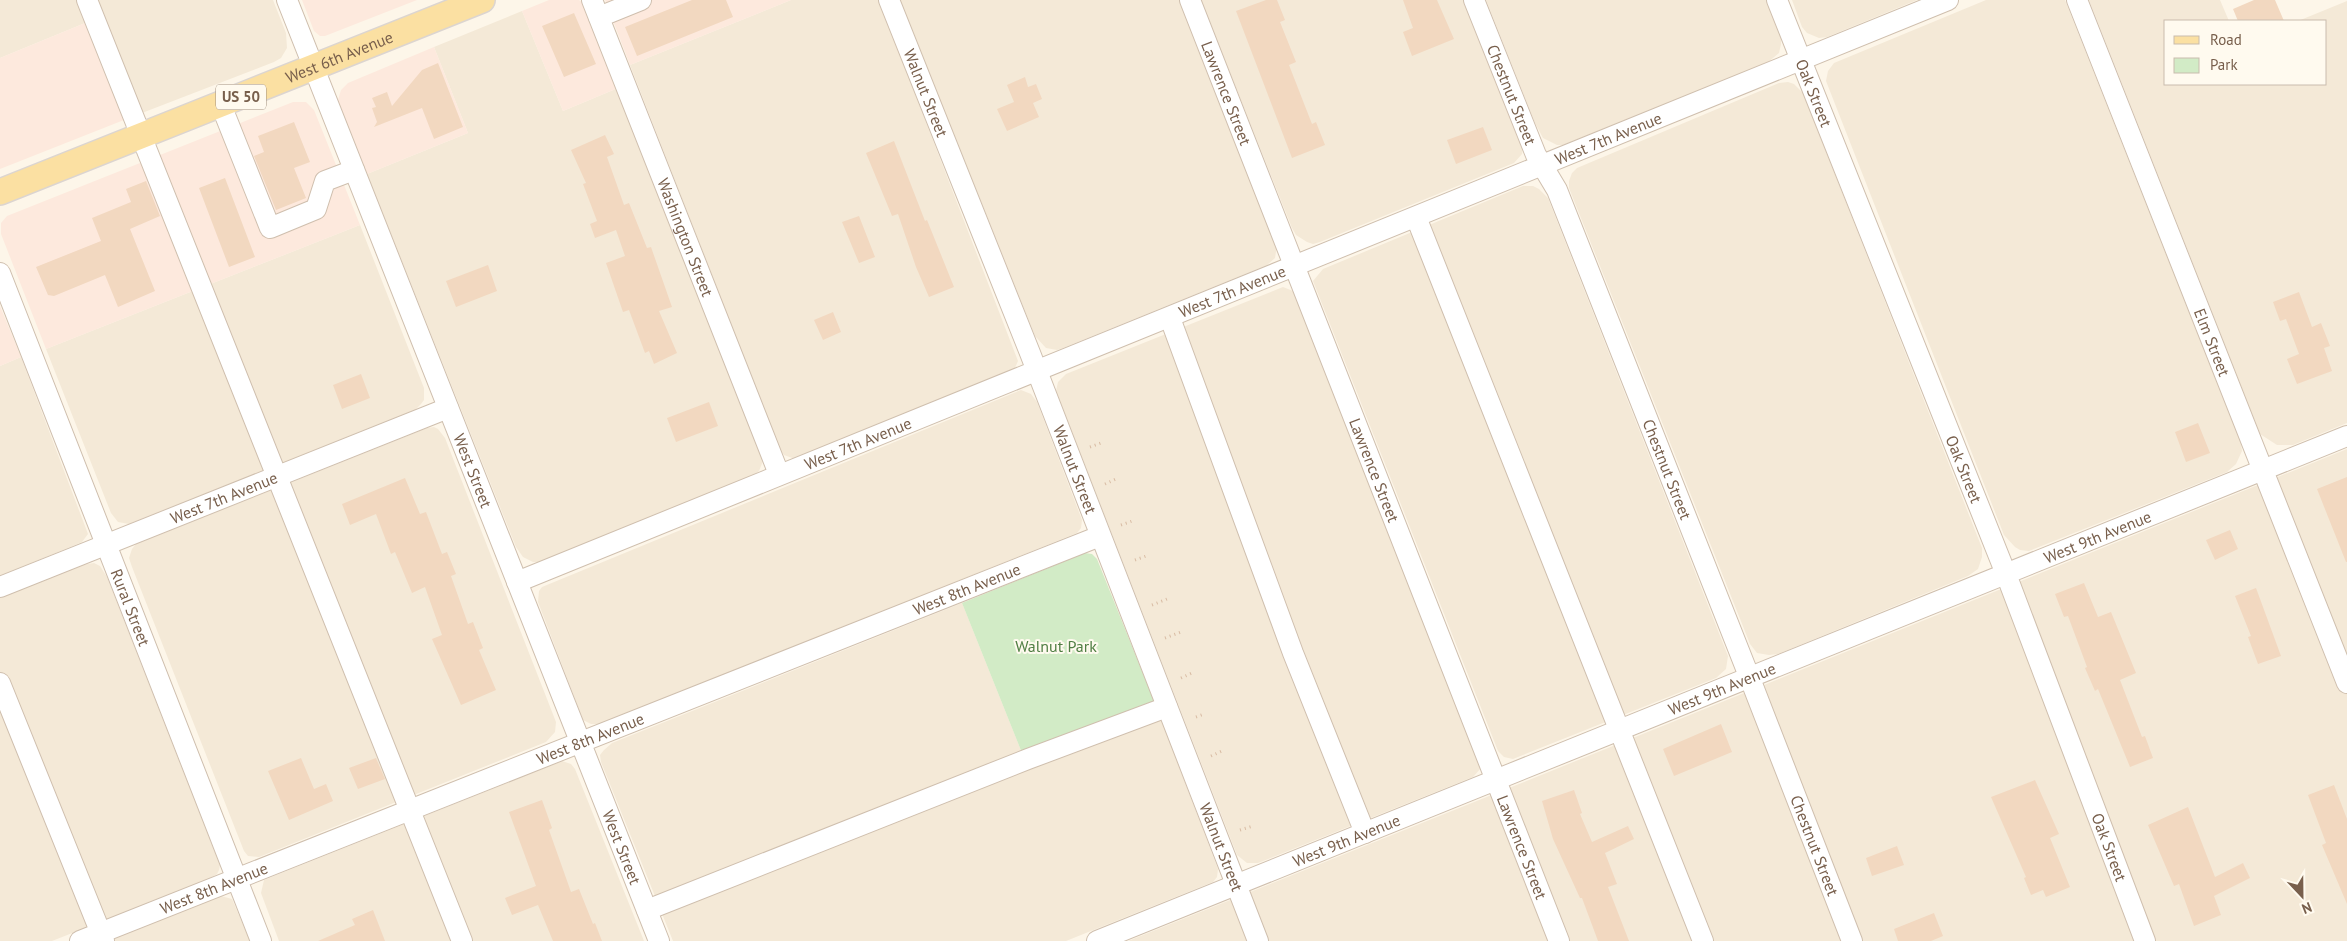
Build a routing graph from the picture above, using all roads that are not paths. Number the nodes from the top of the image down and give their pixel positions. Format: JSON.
{"nodes":[{"id":1,"x":87,"y":0,"type":"edge"},
{"id":2,"x":287,"y":0,"type":"edge"},
{"id":3,"x":482,"y":0,"type":"edge"},
{"id":4,"x":641,"y":0,"type":"edge"},
{"id":5,"x":889,"y":0,"type":"edge"},
{"id":6,"x":1190,"y":0,"type":"edge"},
{"id":7,"x":1474,"y":0,"type":"edge"},
{"id":8,"x":1777,"y":0,"type":"edge"},
{"id":9,"x":1948,"y":0,"type":"edge"},
{"id":10,"x":2077,"y":0,"type":"edge"},
{"id":11,"x":596,"y":8,"type":"edge"},
{"id":12,"x":1801,"y":61,"type":"junction"},
{"id":13,"x":314,"y":68,"type":"junction"},
{"id":14,"x":221,"y":105,"type":"junction"},
{"id":15,"x":142,"y":136,"type":"junction"},
{"id":16,"x":1542,"y":165,"type":"junction"},
{"id":17,"x":354,"y":170,"type":"junction"},
{"id":18,"x":0,"y":192,"type":"edge"},
{"id":19,"x":1416,"y":217,"type":"junction"},
{"id":20,"x":1295,"y":267,"type":"junction"},
{"id":21,"x":0,"y":273,"type":"edge"},
{"id":22,"x":1170,"y":318,"type":"junction"},
{"id":23,"x":1036,"y":371,"type":"junction"},
{"id":24,"x":448,"y":408,"type":"junction"},
{"id":25,"x":2347,"y":436,"type":"edge"},
{"id":26,"x":2262,"y":470,"type":"junction"},
{"id":27,"x":779,"y":474,"type":"junction"},
{"id":28,"x":277,"y":476,"type":"junction"},
{"id":29,"x":1100,"y":536,"type":"junction"},
{"id":30,"x":106,"y":545,"type":"junction"},
{"id":31,"x":2006,"y":574,"type":"junction"},
{"id":32,"x":517,"y":582,"type":"junction"},
{"id":33,"x":0,"y":587,"type":"edge"},
{"id":34,"x":1750,"y":676,"type":"junction"},
{"id":35,"x":0,"y":683,"type":"edge"},
{"id":36,"x":2347,"y":683,"type":"edge"},
{"id":37,"x":1167,"y":707,"type":"junction"},
{"id":38,"x":1620,"y":729,"type":"junction"},
{"id":39,"x":581,"y":743,"type":"junction"},
{"id":40,"x":1497,"y":779,"type":"junction"},
{"id":41,"x":409,"y":810,"type":"junction"},
{"id":42,"x":1365,"y":833,"type":"junction"},
{"id":43,"x":237,"y":879,"type":"junction"},
{"id":44,"x":1236,"y":885,"type":"junction"},
{"id":45,"x":647,"y":910,"type":"junction"},
{"id":46,"x":103,"y":937,"type":"edge"},
{"id":47,"x":80,"y":941,"type":"edge"},
{"id":48,"x":262,"y":941,"type":"edge"},
{"id":49,"x":462,"y":941,"type":"edge"},
{"id":50,"x":659,"y":941,"type":"edge"},
{"id":51,"x":1097,"y":941,"type":"edge"},
{"id":52,"x":1258,"y":941,"type":"edge"},
{"id":53,"x":1559,"y":941,"type":"edge"},
{"id":54,"x":1703,"y":941,"type":"edge"},
{"id":55,"x":1852,"y":941,"type":"edge"},
{"id":56,"x":2145,"y":941,"type":"edge"}],
"edges":[{"from":1,"to":15,"type":"street"},
{"from":2,"to":13,"type":"street","name":"West Street"},
{"from":3,"to":13,"type":"main road","name":"West 6th Avenue","number":"US 50"},
{"from":4,"to":11,"type":"street"},
{"from":5,"to":23,"type":"street","name":"Walnut Street"},
{"from":6,"to":20,"type":"street","name":"Lawrence Street"},
{"from":7,"to":16,"type":"street","name":"Chestnut Street"},
{"from":8,"to":12,"type":"street","name":"Oak Street"},
{"from":9,"to":12,"type":"street","name":"West 7th Avenue"},
{"from":10,"to":26,"type":"street","name":"Elm Street"},
{"from":11,"to":27,"type":"street","name":"Washington Street"},
{"from":12,"to":16,"type":"street","name":"West 7th Avenue"},
{"from":12,"to":31,"type":"street","name":"Oak Street"},
{"from":13,"to":14,"type":"main road","name":"West 6th Avenue","number":"US 50"},
{"from":13,"to":17,"type":"street","name":"West Street"},
{"from":14,"to":15,"type":"main road","name":"West 6th Avenue","number":"US 50"},
{"from":14,"to":17,"type":"street"},
{"from":15,"to":18,"type":"main road","name":"West 6th Avenue","number":"US 50"},
{"from":15,"to":28,"type":"street"},
{"from":16,"to":19,"type":"street","name":"West 7th Avenue"},
{"from":16,"to":34,"type":"street","name":"Chestnut Street"},
{"from":17,"to":24,"type":"street","name":"West Street"},
{"from":19,"to":20,"type":"street","name":"West 7th Avenue"},
{"from":19,"to":38,"type":"street"},
{"from":20,"to":22,"type":"street","name":"West 7th Avenue"},
{"from":20,"to":40,"type":"street","name":"Lawrence Street"},
{"from":21,"to":30,"type":"street","name":"Rural Street"},
{"from":22,"to":23,"type":"street","name":"West 7th Avenue"},
{"from":22,"to":42,"type":"street"},
{"from":23,"to":27,"type":"street","name":"West 7th Avenue"},
{"from":23,"to":29,"type":"street","name":"Walnut Street"},
{"from":24,"to":28,"type":"street","name":"West 7th Avenue"},
{"from":24,"to":32,"type":"street","name":"West Street"},
{"from":25,"to":26,"type":"street","name":"West 9th Avenue"},
{"from":26,"to":31,"type":"street","name":"West 9th Avenue"},
{"from":26,"to":36,"type":"street","name":"Elm Street"},
{"from":27,"to":32,"type":"street","name":"West 7th Avenue"},
{"from":28,"to":30,"type":"street","name":"West 7th Avenue"},
{"from":28,"to":41,"type":"street"},
{"from":29,"to":37,"type":"street","name":"Walnut Street"},
{"from":29,"to":39,"type":"street","name":"West 8th Avenue"},
{"from":30,"to":33,"type":"street","name":"West 7th Avenue"},
{"from":30,"to":43,"type":"street","name":"Rural Street"},
{"from":31,"to":34,"type":"street","name":"West 9th Avenue"},
{"from":31,"to":56,"type":"street","name":"Oak Street"},
{"from":32,"to":39,"type":"street","name":"West Street"},
{"from":34,"to":38,"type":"street","name":"West 9th Avenue"},
{"from":34,"to":55,"type":"street","name":"Chestnut Street"},
{"from":35,"to":46,"type":"street"},
{"from":37,"to":44,"type":"street","name":"Walnut Street"},
{"from":37,"to":45,"type":"street"},
{"from":38,"to":40,"type":"street","name":"West 9th Avenue"},
{"from":38,"to":54,"type":"street"},
{"from":39,"to":41,"type":"street","name":"West 8th Avenue"},
{"from":39,"to":45,"type":"street","name":"West Street"},
{"from":40,"to":42,"type":"street","name":"West 9th Avenue"},
{"from":40,"to":53,"type":"street","name":"Lawrence Street"},
{"from":41,"to":43,"type":"street","name":"West 8th Avenue"},
{"from":41,"to":49,"type":"street"},
{"from":42,"to":44,"type":"street","name":"West 9th Avenue"},
{"from":43,"to":46,"type":"street","name":"West 8th Avenue"},
{"from":43,"to":48,"type":"street","name":"Rural Street"},
{"from":44,"to":51,"type":"street","name":"West 9th Avenue"},
{"from":44,"to":52,"type":"street","name":"Walnut Street"},
{"from":45,"to":50,"type":"street","name":"West Street"},
{"from":46,"to":47,"type":"street","name":"West 8th Avenue"}]}
